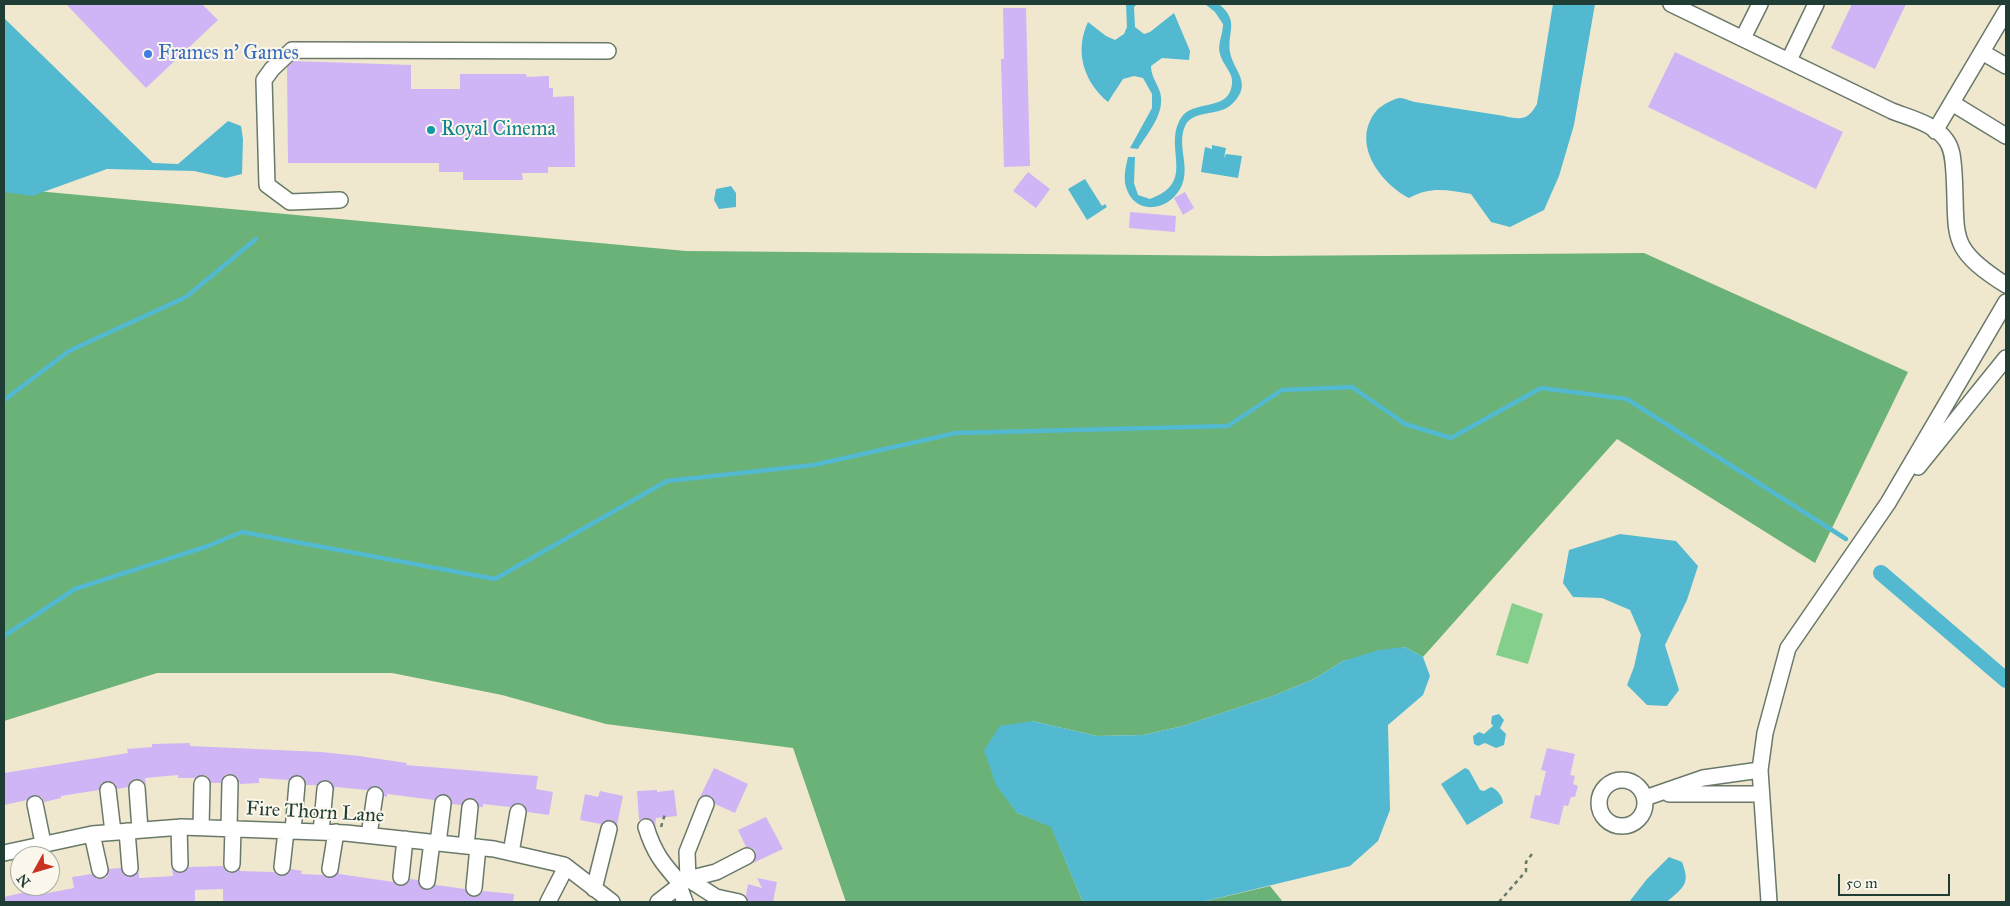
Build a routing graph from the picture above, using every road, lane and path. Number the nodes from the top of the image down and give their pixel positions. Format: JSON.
{"nodes":[{"id":1,"x":1670,"y":4,"type":"edge"},
{"id":2,"x":1760,"y":4,"type":"edge"},
{"id":3,"x":1816,"y":4,"type":"edge"},
{"id":4,"x":2006,"y":11,"type":"edge"},
{"id":5,"x":1743,"y":38,"type":"junction"},
{"id":6,"x":608,"y":51,"type":"dead end"},
{"id":7,"x":1982,"y":52,"type":"junction"},
{"id":8,"x":1789,"y":60,"type":"junction"},
{"id":9,"x":2006,"y":66,"type":"edge"},
{"id":10,"x":1952,"y":103,"type":"junction"},
{"id":11,"x":1935,"y":131,"type":"junction"},
{"id":12,"x":2006,"y":136,"type":"edge"},
{"id":13,"x":340,"y":200,"type":"dead end"},
{"id":14,"x":2006,"y":285,"type":"edge"},
{"id":15,"x":2006,"y":302,"type":"edge"},
{"id":16,"x":2006,"y":358,"type":"edge"},
{"id":17,"x":1888,"y":502,"type":"junction"},
{"id":18,"x":1760,"y":770,"type":"junction"},
{"id":19,"x":230,"y":783,"type":"dead end"},
{"id":20,"x":202,"y":784,"type":"dead end"},
{"id":21,"x":297,"y":784,"type":"dead end"},
{"id":22,"x":137,"y":788,"type":"dead end"},
{"id":23,"x":324,"y":789,"type":"dead end"},
{"id":24,"x":108,"y":790,"type":"dead end"},
{"id":25,"x":1762,"y":794,"type":"junction"},
{"id":26,"x":375,"y":795,"type":"dead end"},
{"id":27,"x":443,"y":803,"type":"dead end"},
{"id":28,"x":35,"y":804,"type":"dead end"},
{"id":29,"x":706,"y":804,"type":"dead end"},
{"id":30,"x":470,"y":807,"type":"dead end"},
{"id":31,"x":518,"y":812,"type":"dead end"},
{"id":32,"x":179,"y":827,"type":"junction"},
{"id":33,"x":201,"y":827,"type":"junction"},
{"id":34,"x":646,"y":827,"type":"dead end"},
{"id":35,"x":231,"y":828,"type":"junction"},
{"id":36,"x":609,"y":829,"type":"dead end"},
{"id":37,"x":127,"y":831,"type":"junction"},
{"id":38,"x":289,"y":831,"type":"junction"},
{"id":39,"x":320,"y":832,"type":"junction"},
{"id":40,"x":336,"y":832,"type":"junction"},
{"id":41,"x":92,"y":834,"type":"junction"},
{"id":42,"x":369,"y":835,"type":"junction"},
{"id":43,"x":405,"y":839,"type":"junction"},
{"id":44,"x":43,"y":843,"type":"junction"},
{"id":45,"x":435,"y":843,"type":"junction"},
{"id":46,"x":37,"y":846,"type":"edge"},
{"id":47,"x":472,"y":847,"type":"junction"},
{"id":48,"x":511,"y":853,"type":"junction"},
{"id":49,"x":1532,"y":854,"type":"dead end"},
{"id":50,"x":747,"y":856,"type":"dead end"},
{"id":51,"x":180,"y":864,"type":"dead end"},
{"id":52,"x":232,"y":864,"type":"dead end"},
{"id":53,"x":282,"y":866,"type":"dead end"},
{"id":54,"x":566,"y":867,"type":"junction"},
{"id":55,"x":130,"y":868,"type":"dead end"},
{"id":56,"x":100,"y":870,"type":"dead end"},
{"id":57,"x":330,"y":870,"type":"dead end"},
{"id":58,"x":401,"y":878,"type":"dead end"},
{"id":59,"x":427,"y":881,"type":"dead end"},
{"id":60,"x":683,"y":883,"type":"junction"},
{"id":61,"x":474,"y":888,"type":"dead end"},
{"id":62,"x":594,"y":889,"type":"junction"},
{"id":63,"x":548,"y":902,"type":"edge"},
{"id":64,"x":612,"y":902,"type":"edge"},
{"id":65,"x":658,"y":902,"type":"edge"},
{"id":66,"x":685,"y":902,"type":"edge"},
{"id":67,"x":739,"y":902,"type":"edge"},
{"id":68,"x":1499,"y":902,"type":"edge"},
{"id":69,"x":1769,"y":902,"type":"edge"}],
"edges":[{"from":1,"to":5,"type":"street"},
{"from":2,"to":5,"type":"street"},
{"from":3,"to":8,"type":"street"},
{"from":4,"to":7,"type":"street"},
{"from":5,"to":8,"type":"street"},
{"from":6,"to":13,"type":"street"},
{"from":7,"to":9,"type":"street"},
{"from":7,"to":10,"type":"street"},
{"from":8,"to":11,"type":"street"},
{"from":10,"to":11,"type":"street"},
{"from":10,"to":12,"type":"street"},
{"from":11,"to":14,"type":"street"},
{"from":15,"to":17,"type":"street"},
{"from":16,"to":17,"type":"street"},
{"from":17,"to":18,"type":"street"},
{"from":18,"to":25,"type":"street"},
{"from":18,"to":25,"type":"street"},
{"from":19,"to":35,"type":"street"},
{"from":20,"to":33,"type":"street"},
{"from":21,"to":38,"type":"street"},
{"from":22,"to":37,"type":"street"},
{"from":23,"to":39,"type":"street"},
{"from":24,"to":37,"type":"street"},
{"from":25,"to":69,"type":"street"},
{"from":26,"to":42,"type":"street"},
{"from":27,"to":45,"type":"street"},
{"from":28,"to":44,"type":"street"},
{"from":29,"to":60,"type":"street"},
{"from":30,"to":47,"type":"street"},
{"from":31,"to":48,"type":"street"},
{"from":32,"to":33,"type":"street","name":"Fire Thorn Lane"},
{"from":32,"to":37,"type":"street","name":"Fire Thorn Lane"},
{"from":32,"to":51,"type":"street"},
{"from":33,"to":35,"type":"street","name":"Fire Thorn Lane"},
{"from":34,"to":60,"type":"street"},
{"from":35,"to":38,"type":"street","name":"Fire Thorn Lane"},
{"from":35,"to":52,"type":"street"},
{"from":36,"to":62,"type":"street"},
{"from":37,"to":41,"type":"street","name":"Fire Thorn Lane"},
{"from":37,"to":55,"type":"street"},
{"from":38,"to":39,"type":"street","name":"Fire Thorn Lane"},
{"from":38,"to":53,"type":"street"},
{"from":39,"to":40,"type":"street","name":"Fire Thorn Lane"},
{"from":40,"to":42,"type":"street","name":"Fire Thorn Lane"},
{"from":40,"to":57,"type":"street"},
{"from":41,"to":44,"type":"street","name":"Fire Thorn Lane"},
{"from":41,"to":56,"type":"street"},
{"from":42,"to":43,"type":"street","name":"Fire Thorn Lane"},
{"from":43,"to":45,"type":"street","name":"Fire Thorn Lane"},
{"from":43,"to":58,"type":"street"},
{"from":44,"to":46,"type":"street","name":"Fire Thorn Lane"},
{"from":45,"to":47,"type":"street","name":"Fire Thorn Lane"},
{"from":45,"to":59,"type":"street"},
{"from":47,"to":48,"type":"street","name":"Fire Thorn Lane"},
{"from":47,"to":61,"type":"street"},
{"from":48,"to":54,"type":"street","name":"Fire Thorn Lane"},
{"from":49,"to":68,"type":"path"},
{"from":50,"to":60,"type":"street"},
{"from":54,"to":62,"type":"street","name":"Fire Thorn Lane"},
{"from":54,"to":63,"type":"street"},
{"from":60,"to":65,"type":"street"},
{"from":60,"to":66,"type":"street"},
{"from":60,"to":67,"type":"street"},
{"from":62,"to":64,"type":"street","name":"Fire Thorn Lane"}]}
